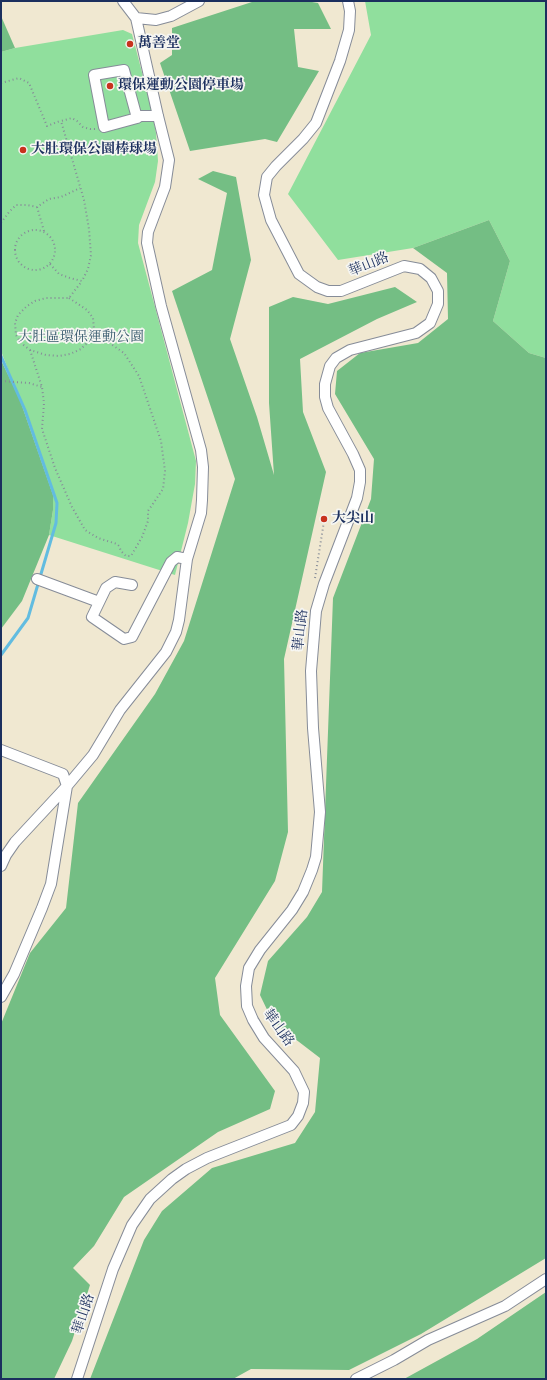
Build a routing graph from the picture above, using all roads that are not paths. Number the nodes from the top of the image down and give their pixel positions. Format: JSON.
{"nodes":[{"id":1,"x":123,"y":1,"type":"edge"},
{"id":2,"x":199,"y":1,"type":"edge"},
{"id":3,"x":348,"y":1,"type":"edge"},
{"id":4,"x":136,"y":18,"type":"junction"},
{"id":5,"x":158,"y":116,"type":"junction"},
{"id":6,"x":137,"y":118,"type":"junction"},
{"id":7,"x":188,"y":558,"type":"junction"},
{"id":8,"x":37,"y":579,"type":"dead end"},
{"id":9,"x":132,"y":585,"type":"dead end"},
{"id":10,"x":100,"y":602,"type":"junction"},
{"id":11,"x":1,"y":750,"type":"edge"},
{"id":12,"x":67,"y":786,"type":"junction"},
{"id":13,"x":1,"y":866,"type":"edge"},
{"id":14,"x":1,"y":997,"type":"edge"},
{"id":15,"x":546,"y":1279,"type":"edge"},
{"id":16,"x":77,"y":1379,"type":"edge"},
{"id":17,"x":356,"y":1379,"type":"edge"}],
"edges":[{"from":1,"to":4,"type":"street"},
{"from":2,"to":4,"type":"street"},
{"from":3,"to":16,"type":"street","name":"華山路"},
{"from":4,"to":5,"type":"street"},
{"from":5,"to":6,"type":"street"},
{"from":5,"to":7,"type":"street"},
{"from":6,"to":6,"type":"street"},
{"from":7,"to":10,"type":"street"},
{"from":7,"to":12,"type":"street"},
{"from":8,"to":10,"type":"street"},
{"from":9,"to":10,"type":"street"},
{"from":11,"to":12,"type":"street"},
{"from":12,"to":13,"type":"street"},
{"from":12,"to":14,"type":"street"},
{"from":15,"to":17,"type":"street"}]}
